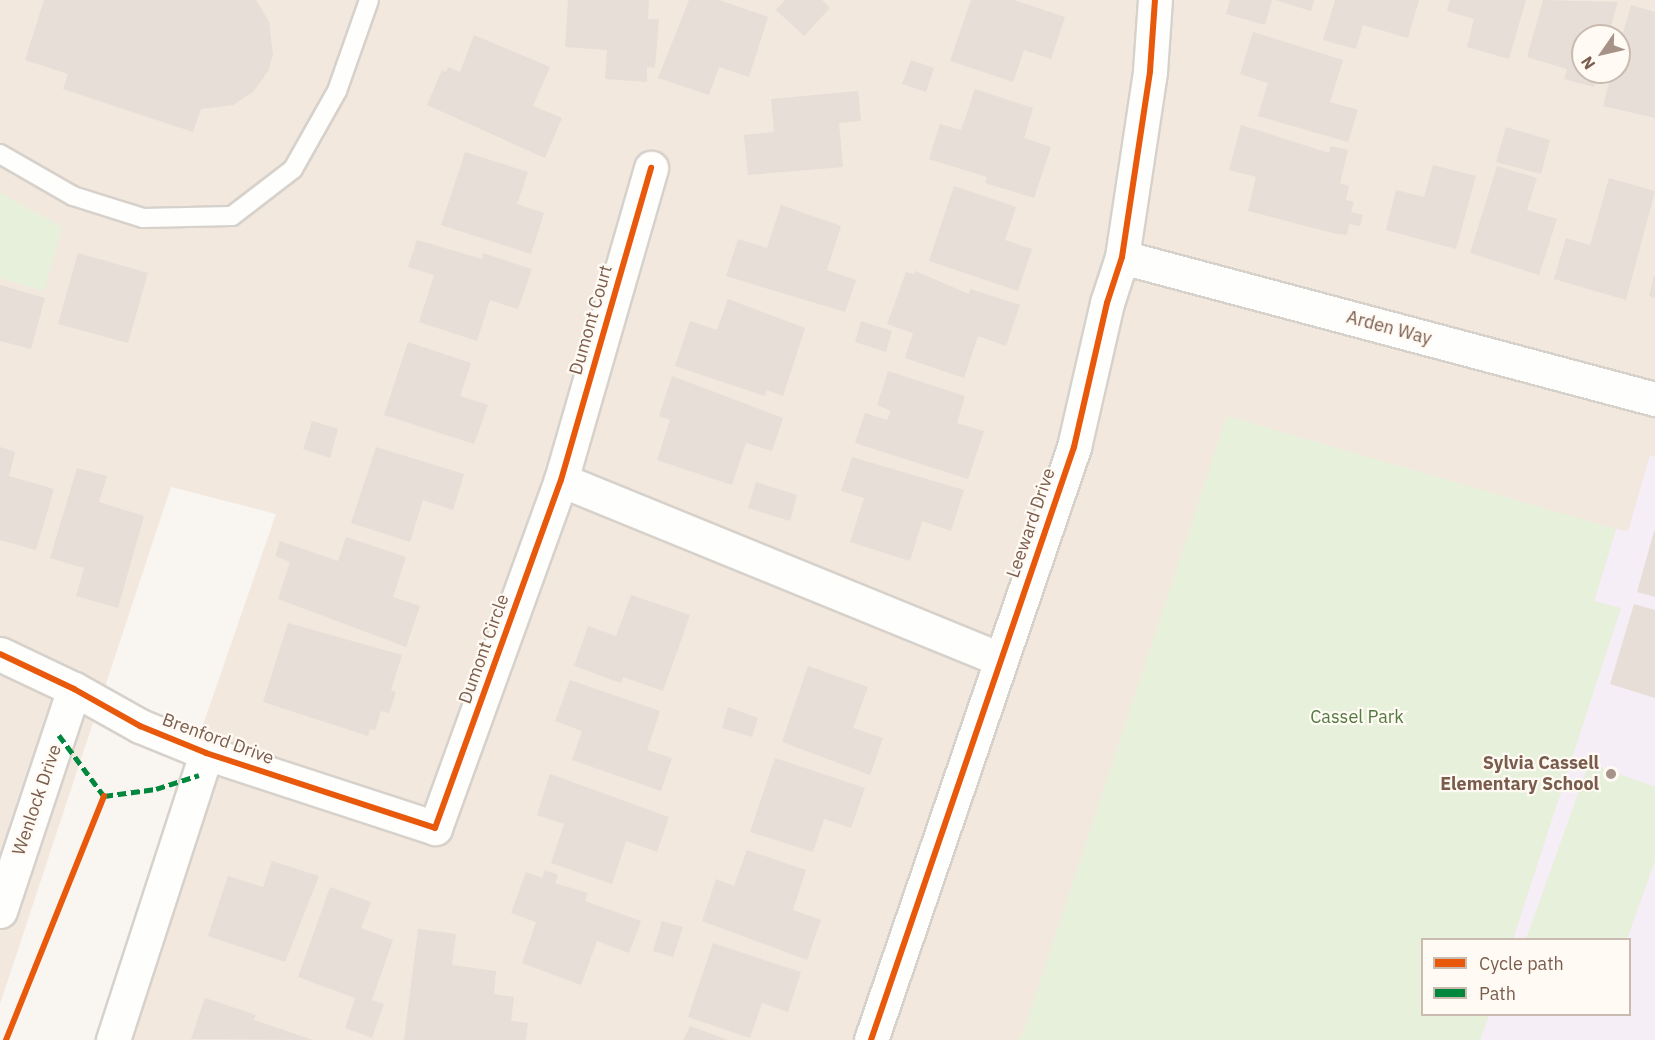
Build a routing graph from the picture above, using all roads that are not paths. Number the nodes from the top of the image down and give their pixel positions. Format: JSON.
{"nodes":[{"id":1,"x":369,"y":0,"type":"edge"},
{"id":2,"x":1155,"y":0,"type":"edge"},
{"id":3,"x":0,"y":154,"type":"edge"},
{"id":4,"x":651,"y":168,"type":"dead end"},
{"id":5,"x":1122,"y":257,"type":"junction"},
{"id":6,"x":1655,"y":399,"type":"edge"},
{"id":7,"x":561,"y":480,"type":"junction"},
{"id":8,"x":0,"y":654,"type":"edge"},
{"id":9,"x":1000,"y":659,"type":"junction"},
{"id":10,"x":74,"y":689,"type":"junction"},
{"id":11,"x":206,"y":753,"type":"junction"},
{"id":12,"x":435,"y":828,"type":"joint"},
{"id":13,"x":0,"y":911,"type":"edge"},
{"id":14,"x":113,"y":1040,"type":"edge"},
{"id":15,"x":871,"y":1040,"type":"edge"}],
"edges":[{"from":1,"to":3,"type":"lane"},
{"from":2,"to":5,"type":"street","name":"Leeward Drive"},
{"from":4,"to":7,"type":"street","name":"Dumont Court"},
{"from":5,"to":6,"type":"street","name":"Arden Way"},
{"from":5,"to":9,"type":"street","name":"Leeward Drive"},
{"from":7,"to":9,"type":"street"},
{"from":7,"to":12,"type":"street","name":"Dumont Circle"},
{"from":8,"to":10,"type":"street","name":"Brenford Drive"},
{"from":9,"to":15,"type":"street","name":"Leeward Drive"},
{"from":10,"to":11,"type":"street","name":"Brenford Drive"},
{"from":10,"to":13,"type":"street","name":"Wenlock Drive"},
{"from":11,"to":12,"type":"street","name":"Brenford Drive"},
{"from":11,"to":14,"type":"street"}]}
